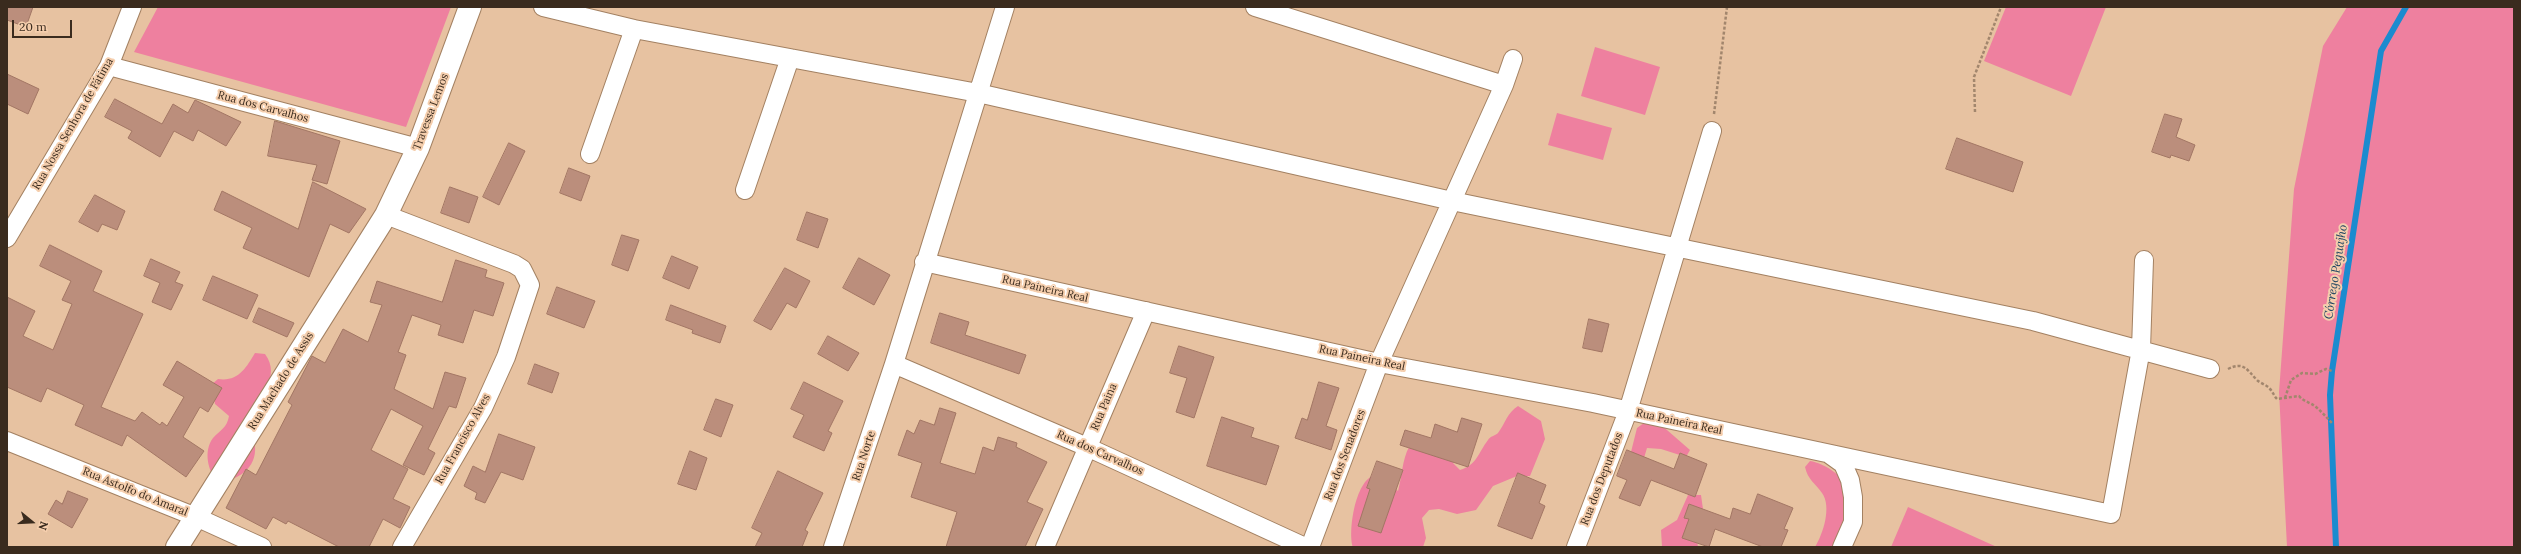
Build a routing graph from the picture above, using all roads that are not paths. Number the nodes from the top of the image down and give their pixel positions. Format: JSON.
{"nodes":[{"id":1,"x":132,"y":7,"type":"edge"},
{"id":2,"x":470,"y":7,"type":"edge"},
{"id":3,"x":543,"y":7,"type":"edge"},
{"id":4,"x":1005,"y":7,"type":"edge"},
{"id":5,"x":1255,"y":7,"type":"edge"},
{"id":6,"x":634,"y":29,"type":"junction"},
{"id":7,"x":790,"y":58,"type":"junction"},
{"id":8,"x":1513,"y":59,"type":"dead end"},
{"id":9,"x":109,"y":66,"type":"junction"},
{"id":10,"x":1504,"y":85,"type":"junction"},
{"id":11,"x":978,"y":93,"type":"junction"},
{"id":12,"x":1712,"y":131,"type":"road end"},
{"id":13,"x":418,"y":148,"type":"junction"},
{"id":14,"x":590,"y":154,"type":"dead end"},
{"id":15,"x":745,"y":190,"type":"dead end"},
{"id":16,"x":1452,"y":201,"type":"junction"},
{"id":17,"x":13,"y":212,"type":"edge"},
{"id":18,"x":386,"y":215,"type":"junction"},
{"id":19,"x":7,"y":238,"type":"edge"},
{"id":20,"x":1679,"y":248,"type":"junction"},
{"id":21,"x":2144,"y":260,"type":"dead end"},
{"id":22,"x":924,"y":262,"type":"junction"},
{"id":23,"x":1146,"y":311,"type":"junction"},
{"id":24,"x":2141,"y":349,"type":"junction"},
{"id":25,"x":1379,"y":363,"type":"junction"},
{"id":26,"x":894,"y":364,"type":"junction"},
{"id":27,"x":2210,"y":369,"type":"road end"},
{"id":28,"x":1628,"y":411,"type":"junction"},
{"id":29,"x":7,"y":441,"type":"edge"},
{"id":30,"x":1087,"y":447,"type":"junction"},
{"id":31,"x":1829,"y":454,"type":"junction"},
{"id":32,"x":196,"y":517,"type":"junction"},
{"id":33,"x":177,"y":547,"type":"edge"},
{"id":34,"x":262,"y":547,"type":"edge"},
{"id":35,"x":402,"y":547,"type":"edge"},
{"id":36,"x":833,"y":547,"type":"edge"},
{"id":37,"x":1045,"y":547,"type":"edge"},
{"id":38,"x":1305,"y":547,"type":"edge"},
{"id":39,"x":1310,"y":547,"type":"edge"},
{"id":40,"x":1576,"y":547,"type":"edge"},
{"id":41,"x":1842,"y":547,"type":"edge"}],
"edges":[{"from":1,"to":9,"type":"street","name":"Rua Nossa Senhora de Fátima"},
{"from":2,"to":13,"type":"street","name":"Travessa Lemos"},
{"from":3,"to":6,"type":"street"},
{"from":4,"to":11,"type":"street"},
{"from":5,"to":10,"type":"street"},
{"from":6,"to":7,"type":"street"},
{"from":6,"to":14,"type":"street"},
{"from":7,"to":11,"type":"street"},
{"from":7,"to":15,"type":"street"},
{"from":8,"to":10,"type":"street","name":"Rua dos Senadores"},
{"from":9,"to":13,"type":"street","name":"Rua dos Carvalhos"},
{"from":9,"to":17,"type":"street","name":"Rua Nossa Senhora de Fátima"},
{"from":10,"to":16,"type":"street","name":"Rua dos Senadores"},
{"from":11,"to":16,"type":"street"},
{"from":11,"to":22,"type":"street"},
{"from":12,"to":20,"type":"street","name":"Rua dos Deputados"},
{"from":13,"to":18,"type":"street","name":"Travessa Lemos"},
{"from":16,"to":20,"type":"street"},
{"from":16,"to":25,"type":"street","name":"Rua dos Senadores"},
{"from":17,"to":19,"type":"street","name":"Rua Nossa Senhora de Fátima"},
{"from":18,"to":32,"type":"street","name":"Rua Machado de Assis"},
{"from":18,"to":35,"type":"street","name":"Rua Francisco Alves"},
{"from":20,"to":24,"type":"street"},
{"from":20,"to":28,"type":"street","name":"Rua dos Deputados"},
{"from":21,"to":24,"type":"street"},
{"from":22,"to":23,"type":"street","name":"Rua Paineira Real"},
{"from":22,"to":26,"type":"street"},
{"from":23,"to":25,"type":"street","name":"Rua Paineira Real"},
{"from":23,"to":30,"type":"street","name":"Rua Paina"},
{"from":24,"to":27,"type":"street"},
{"from":24,"to":31,"type":"street"},
{"from":25,"to":28,"type":"street","name":"Rua Paineira Real"},
{"from":25,"to":39,"type":"street","name":"Rua dos Senadores"},
{"from":26,"to":30,"type":"street","name":"Rua dos Carvalhos"},
{"from":26,"to":36,"type":"street","name":"Rua Norte"},
{"from":28,"to":31,"type":"street","name":"Rua Paineira Real"},
{"from":28,"to":40,"type":"street","name":"Rua dos Deputados"},
{"from":29,"to":32,"type":"street","name":"Rua Astolfo do Amaral"},
{"from":30,"to":37,"type":"street","name":"Rua Paina"},
{"from":30,"to":38,"type":"street","name":"Rua dos Carvalhos"},
{"from":31,"to":41,"type":"street","name":"Rua Paineira Real"},
{"from":32,"to":33,"type":"street","name":"Rua Machado de Assis"},
{"from":32,"to":34,"type":"street","name":"Rua Astolfo do Amaral"}]}
